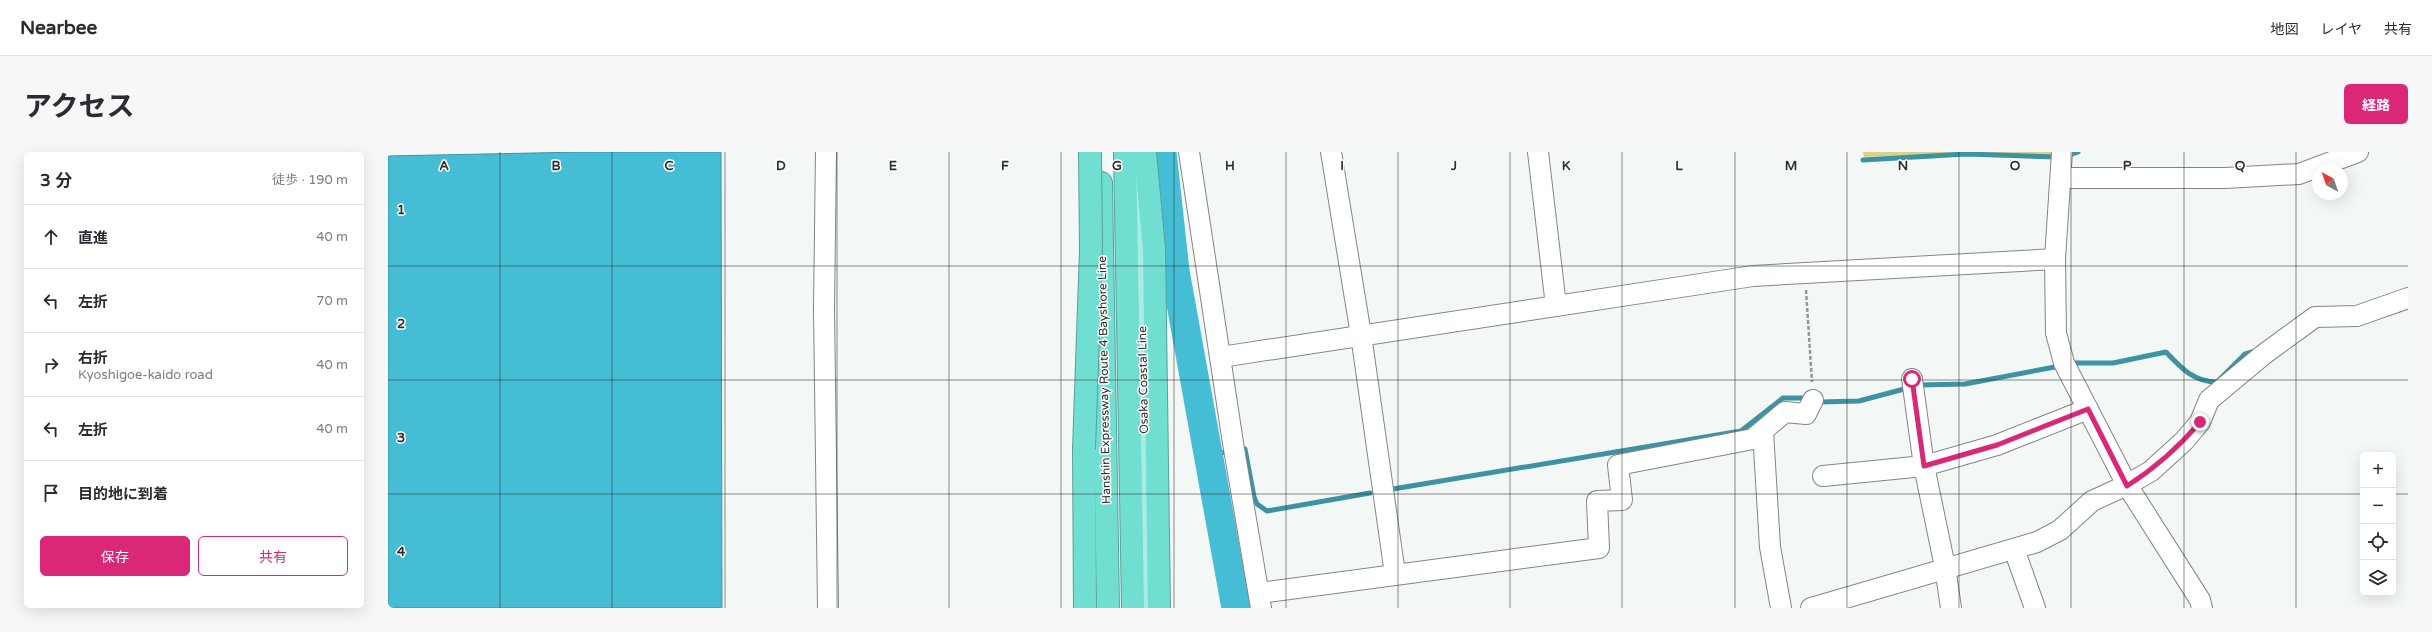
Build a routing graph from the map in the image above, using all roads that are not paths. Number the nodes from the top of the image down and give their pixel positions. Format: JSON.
{"nodes":[{"id":1,"x":826,"y":152,"type":"edge"},
{"id":2,"x":1084,"y":152,"type":"edge"},
{"id":3,"x":1090,"y":152,"type":"edge"},
{"id":4,"x":1100,"y":152,"type":"edge"},
{"id":5,"x":1125,"y":152,"type":"edge"},
{"id":6,"x":1136,"y":152,"type":"edge"},
{"id":7,"x":1145,"y":152,"type":"edge"},
{"id":8,"x":1189,"y":152,"type":"edge"},
{"id":9,"x":1330,"y":152,"type":"edge"},
{"id":10,"x":1538,"y":152,"type":"edge"},
{"id":11,"x":2062,"y":152,"type":"edge"},
{"id":12,"x":2358,"y":152,"type":"edge"},
{"id":13,"x":2062,"y":178,"type":"junction"},
{"id":14,"x":2055,"y":259,"type":"junction"},
{"id":15,"x":2408,"y":298,"type":"edge"},
{"id":16,"x":1556,"y":306,"type":"junction"},
{"id":17,"x":1361,"y":335,"type":"junction"},
{"id":18,"x":1221,"y":357,"type":"junction"},
{"id":19,"x":1912,"y":379,"type":"dead end"},
{"id":20,"x":1813,"y":400,"type":"road end"},
{"id":21,"x":2088,"y":409,"type":"junction"},
{"id":22,"x":1763,"y":431,"type":"junction"},
{"id":23,"x":1924,"y":466,"type":"junction"},
{"id":24,"x":1823,"y":476,"type":"dead end"},
{"id":25,"x":2127,"y":486,"type":"junction"},
{"id":26,"x":2014,"y":549,"type":"junction"},
{"id":27,"x":1945,"y":568,"type":"junction"},
{"id":28,"x":1395,"y":574,"type":"junction"},
{"id":29,"x":1260,"y":601,"type":"edge"},
{"id":30,"x":828,"y":608,"type":"edge"},
{"id":31,"x":1085,"y":608,"type":"edge"},
{"id":32,"x":1096,"y":608,"type":"edge"},
{"id":33,"x":1108,"y":608,"type":"edge"},
{"id":34,"x":1133,"y":608,"type":"edge"},
{"id":35,"x":1147,"y":608,"type":"edge"},
{"id":36,"x":1158,"y":608,"type":"edge"},
{"id":37,"x":1781,"y":608,"type":"edge"},
{"id":38,"x":1811,"y":608,"type":"edge"},
{"id":39,"x":1951,"y":608,"type":"edge"},
{"id":40,"x":2035,"y":608,"type":"edge"},
{"id":41,"x":2202,"y":608,"type":"edge"}],
"edges":[{"from":1,"to":30,"type":"street"},
{"from":2,"to":32,"type":"main road"},
{"from":3,"to":31,"type":"highway","bridge":true},
{"from":4,"to":33,"type":"highway","name":"Hanshin Expressway Route 4 Bayshore Line"},
{"from":5,"to":34,"type":"highway"},
{"from":6,"to":35,"type":"main road","name":"Osaka Coastal Line"},
{"from":7,"to":36,"type":"highway"},
{"from":8,"to":18,"type":"street"},
{"from":9,"to":17,"type":"street"},
{"from":10,"to":16,"type":"street"},
{"from":11,"to":13,"type":"street"},
{"from":12,"to":13,"type":"street"},
{"from":13,"to":14,"type":"street"},
{"from":14,"to":16,"type":"street"},
{"from":14,"to":21,"type":"street"},
{"from":15,"to":25,"type":"street"},
{"from":16,"to":17,"type":"street"},
{"from":17,"to":18,"type":"street"},
{"from":17,"to":28,"type":"street"},
{"from":18,"to":29,"type":"street"},
{"from":19,"to":23,"type":"street"},
{"from":20,"to":22,"type":"street"},
{"from":21,"to":23,"type":"street"},
{"from":21,"to":25,"type":"street"},
{"from":22,"to":28,"type":"street"},
{"from":22,"to":37,"type":"street"},
{"from":23,"to":24,"type":"street"},
{"from":23,"to":27,"type":"street"},
{"from":25,"to":26,"type":"street"},
{"from":25,"to":41,"type":"street"},
{"from":26,"to":27,"type":"street"},
{"from":26,"to":40,"type":"street"},
{"from":27,"to":38,"type":"street"},
{"from":27,"to":39,"type":"street"},
{"from":28,"to":29,"type":"street"}]}
